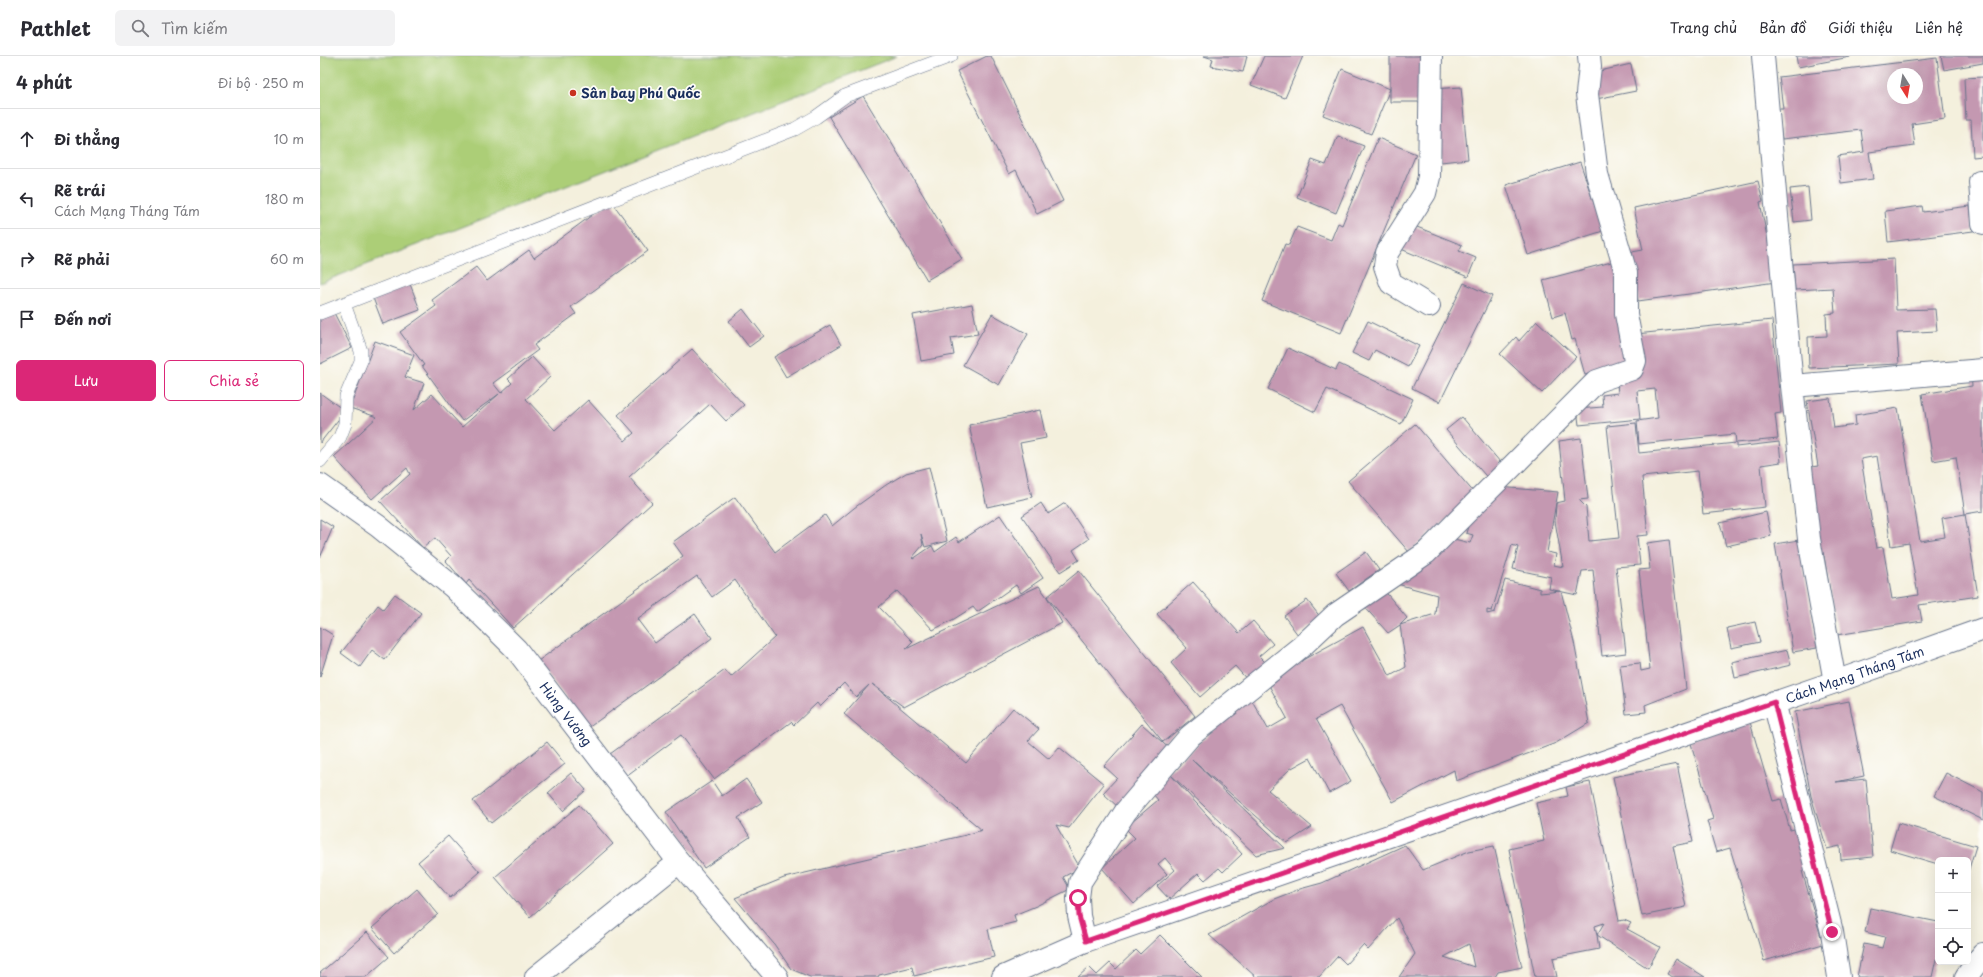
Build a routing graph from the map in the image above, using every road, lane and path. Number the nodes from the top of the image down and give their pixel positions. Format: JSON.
{"nodes":[{"id":1,"x":951,"y":56,"type":"edge"},
{"id":2,"x":1431,"y":56,"type":"edge"},
{"id":3,"x":1588,"y":56,"type":"edge"},
{"id":4,"x":1763,"y":56,"type":"edge"},
{"id":5,"x":1980,"y":182,"type":"dead end"},
{"id":6,"x":1983,"y":223,"type":"edge"},
{"id":7,"x":344,"y":304,"type":"junction"},
{"id":8,"x":1429,"y":306,"type":"dead end"},
{"id":9,"x":320,"y":313,"type":"edge"},
{"id":10,"x":1983,"y":370,"type":"edge"},
{"id":11,"x":1792,"y":386,"type":"junction"},
{"id":12,"x":320,"y":461,"type":"edge"},
{"id":13,"x":320,"y":485,"type":"edge"},
{"id":14,"x":1983,"y":629,"type":"edge"},
{"id":15,"x":1835,"y":682,"type":"junction"},
{"id":16,"x":1774,"y":702,"type":"junction"},
{"id":17,"x":679,"y":862,"type":"junction"},
{"id":18,"x":1086,"y":941,"type":"junction"},
{"id":19,"x":1983,"y":954,"type":"edge"},
{"id":20,"x":536,"y":977,"type":"edge"},
{"id":21,"x":777,"y":977,"type":"edge"},
{"id":22,"x":1003,"y":977,"type":"edge"},
{"id":23,"x":1839,"y":977,"type":"edge"},
{"id":24,"x":1966,"y":977,"type":"edge"}],
"edges":[{"from":1,"to":7,"type":"lane"},
{"from":2,"to":8,"type":"street"},
{"from":3,"to":18,"type":"street"},
{"from":4,"to":11,"type":"street"},
{"from":5,"to":6,"type":"street"},
{"from":7,"to":9,"type":"lane"},
{"from":7,"to":12,"type":"lane"},
{"from":10,"to":11,"type":"street"},
{"from":11,"to":15,"type":"street"},
{"from":13,"to":17,"type":"street","name":"Hùng Vương"},
{"from":14,"to":15,"type":"street","name":"Cách Mạng Tháng Tám"},
{"from":15,"to":16,"type":"street","name":"Cách Mạng Tháng Tám"},
{"from":16,"to":18,"type":"street","name":"Cách Mạng Tháng Tám"},
{"from":16,"to":23,"type":"street"},
{"from":17,"to":20,"type":"street"},
{"from":17,"to":21,"type":"street","name":"Hùng Vương"},
{"from":18,"to":22,"type":"street","name":"Cách Mạng Tháng Tám"},
{"from":19,"to":24,"type":"street"}]}
